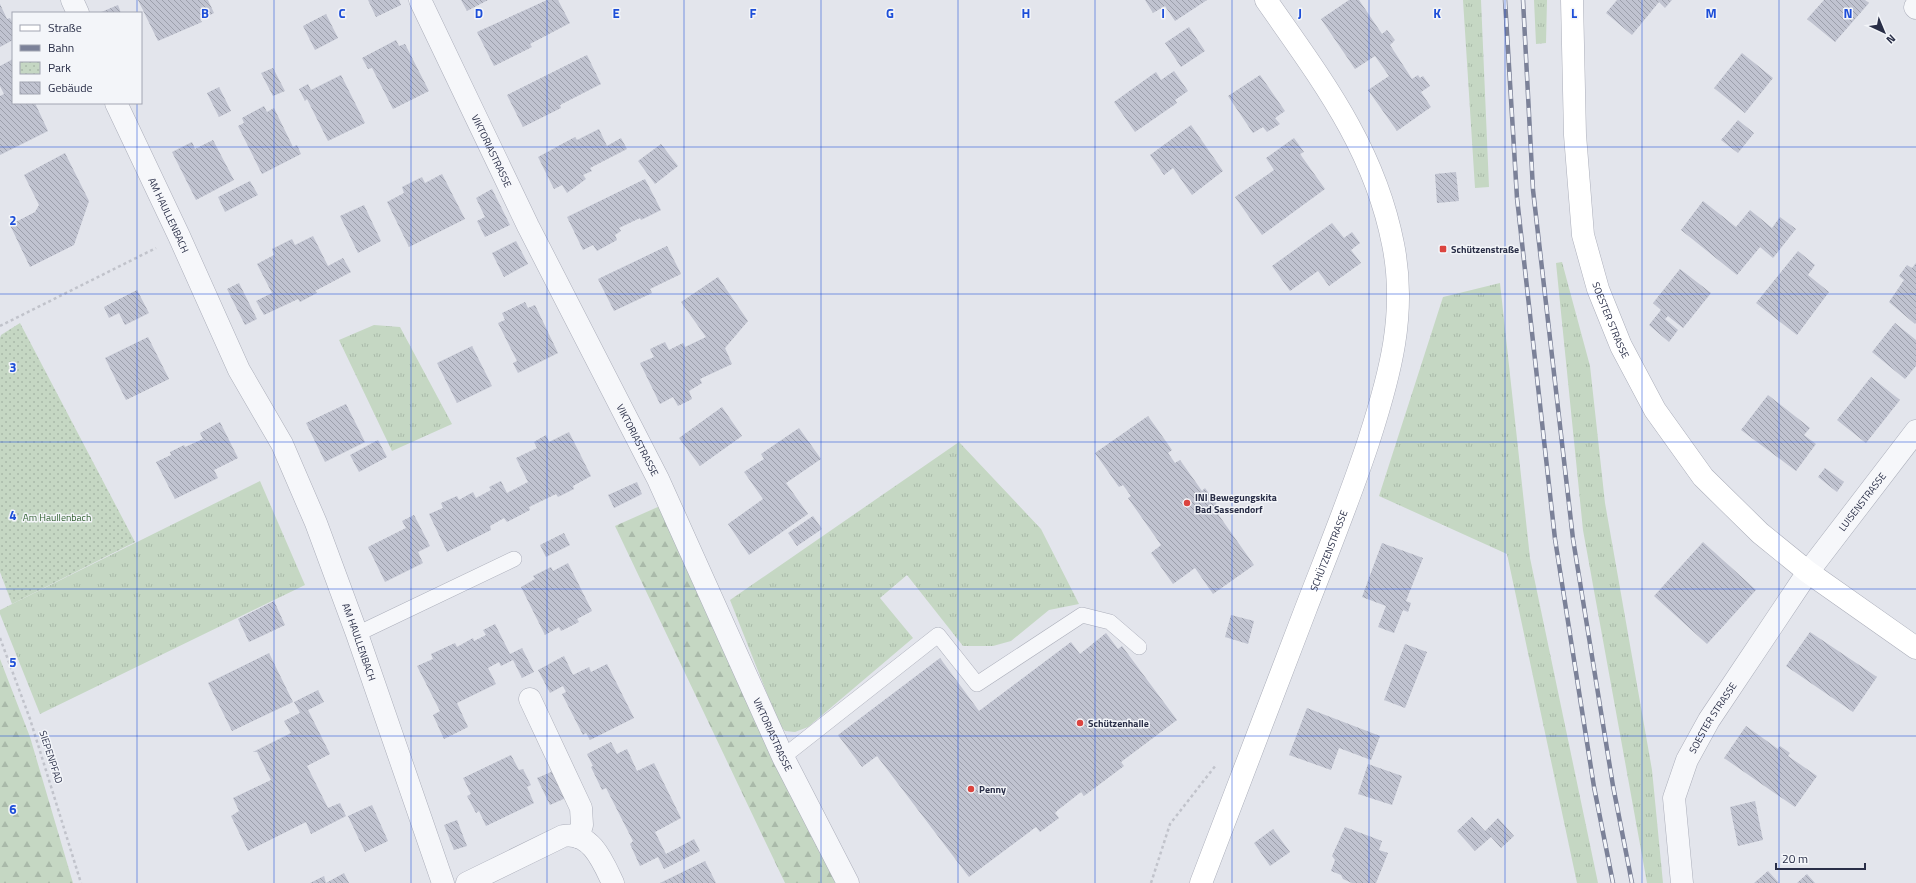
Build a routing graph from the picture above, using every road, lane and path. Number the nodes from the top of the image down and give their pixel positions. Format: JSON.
{"nodes":[{"id":1,"x":72,"y":0,"type":"edge"},
{"id":2,"x":420,"y":0,"type":"edge"},
{"id":3,"x":1266,"y":0,"type":"edge"},
{"id":4,"x":1572,"y":0,"type":"edge"},
{"id":5,"x":78,"y":12,"type":"edge"},
{"id":6,"x":116,"y":104,"type":"edge"},
{"id":7,"x":179,"y":236,"type":"junction"},
{"id":8,"x":0,"y":326,"type":"edge"},
{"id":9,"x":1916,"y":431,"type":"edge"},
{"id":10,"x":514,"y":559,"type":"dead end"},
{"id":11,"x":1808,"y":572,"type":"junction"},
{"id":12,"x":358,"y":634,"type":"junction"},
{"id":13,"x":0,"y":638,"type":"edge"},
{"id":14,"x":1139,"y":647,"type":"dead end"},
{"id":15,"x":1916,"y":648,"type":"edge"},
{"id":16,"x":530,"y":699,"type":"dead end"},
{"id":17,"x":783,"y":757,"type":"junction"},
{"id":18,"x":1217,"y":764,"type":"dead end"},
{"id":19,"x":578,"y":837,"type":"junction"},
{"id":20,"x":81,"y":883,"type":"edge"},
{"id":21,"x":443,"y":883,"type":"edge"},
{"id":22,"x":467,"y":883,"type":"edge"},
{"id":23,"x":613,"y":883,"type":"edge"},
{"id":24,"x":848,"y":883,"type":"edge"},
{"id":25,"x":1152,"y":883,"type":"edge"},
{"id":26,"x":1201,"y":883,"type":"edge"},
{"id":27,"x":1682,"y":883,"type":"edge"}],
"edges":[{"from":1,"to":5,"type":"street"},
{"from":2,"to":17,"type":"street","name":"VIKTORIASTRASSE"},
{"from":3,"to":26,"type":"street","name":"SCHÜTZENSTRASSE"},
{"from":4,"to":11,"type":"street","name":"SOESTER STRASSE"},
{"from":6,"to":7,"type":"street","name":"AM HAULLENBACH"},
{"from":7,"to":8,"type":"path"},
{"from":7,"to":12,"type":"street","name":"AM HAULLENBACH"},
{"from":9,"to":11,"type":"street","name":"LUISENSTRASSE"},
{"from":10,"to":12,"type":"lane"},
{"from":11,"to":15,"type":"street","name":"SOESTER STRASSE"},
{"from":11,"to":27,"type":"street","name":"SOESTER STRASSE"},
{"from":12,"to":21,"type":"street","name":"AM HAULLENBACH"},
{"from":13,"to":20,"type":"path","name":"SIEPENPFAD"},
{"from":14,"to":17,"type":"lane"},
{"from":16,"to":19,"type":"street"},
{"from":17,"to":24,"type":"street","name":"VIKTORIASTRASSE"},
{"from":18,"to":25,"type":"path"},
{"from":19,"to":22,"type":"street"},
{"from":19,"to":23,"type":"street"}]}
